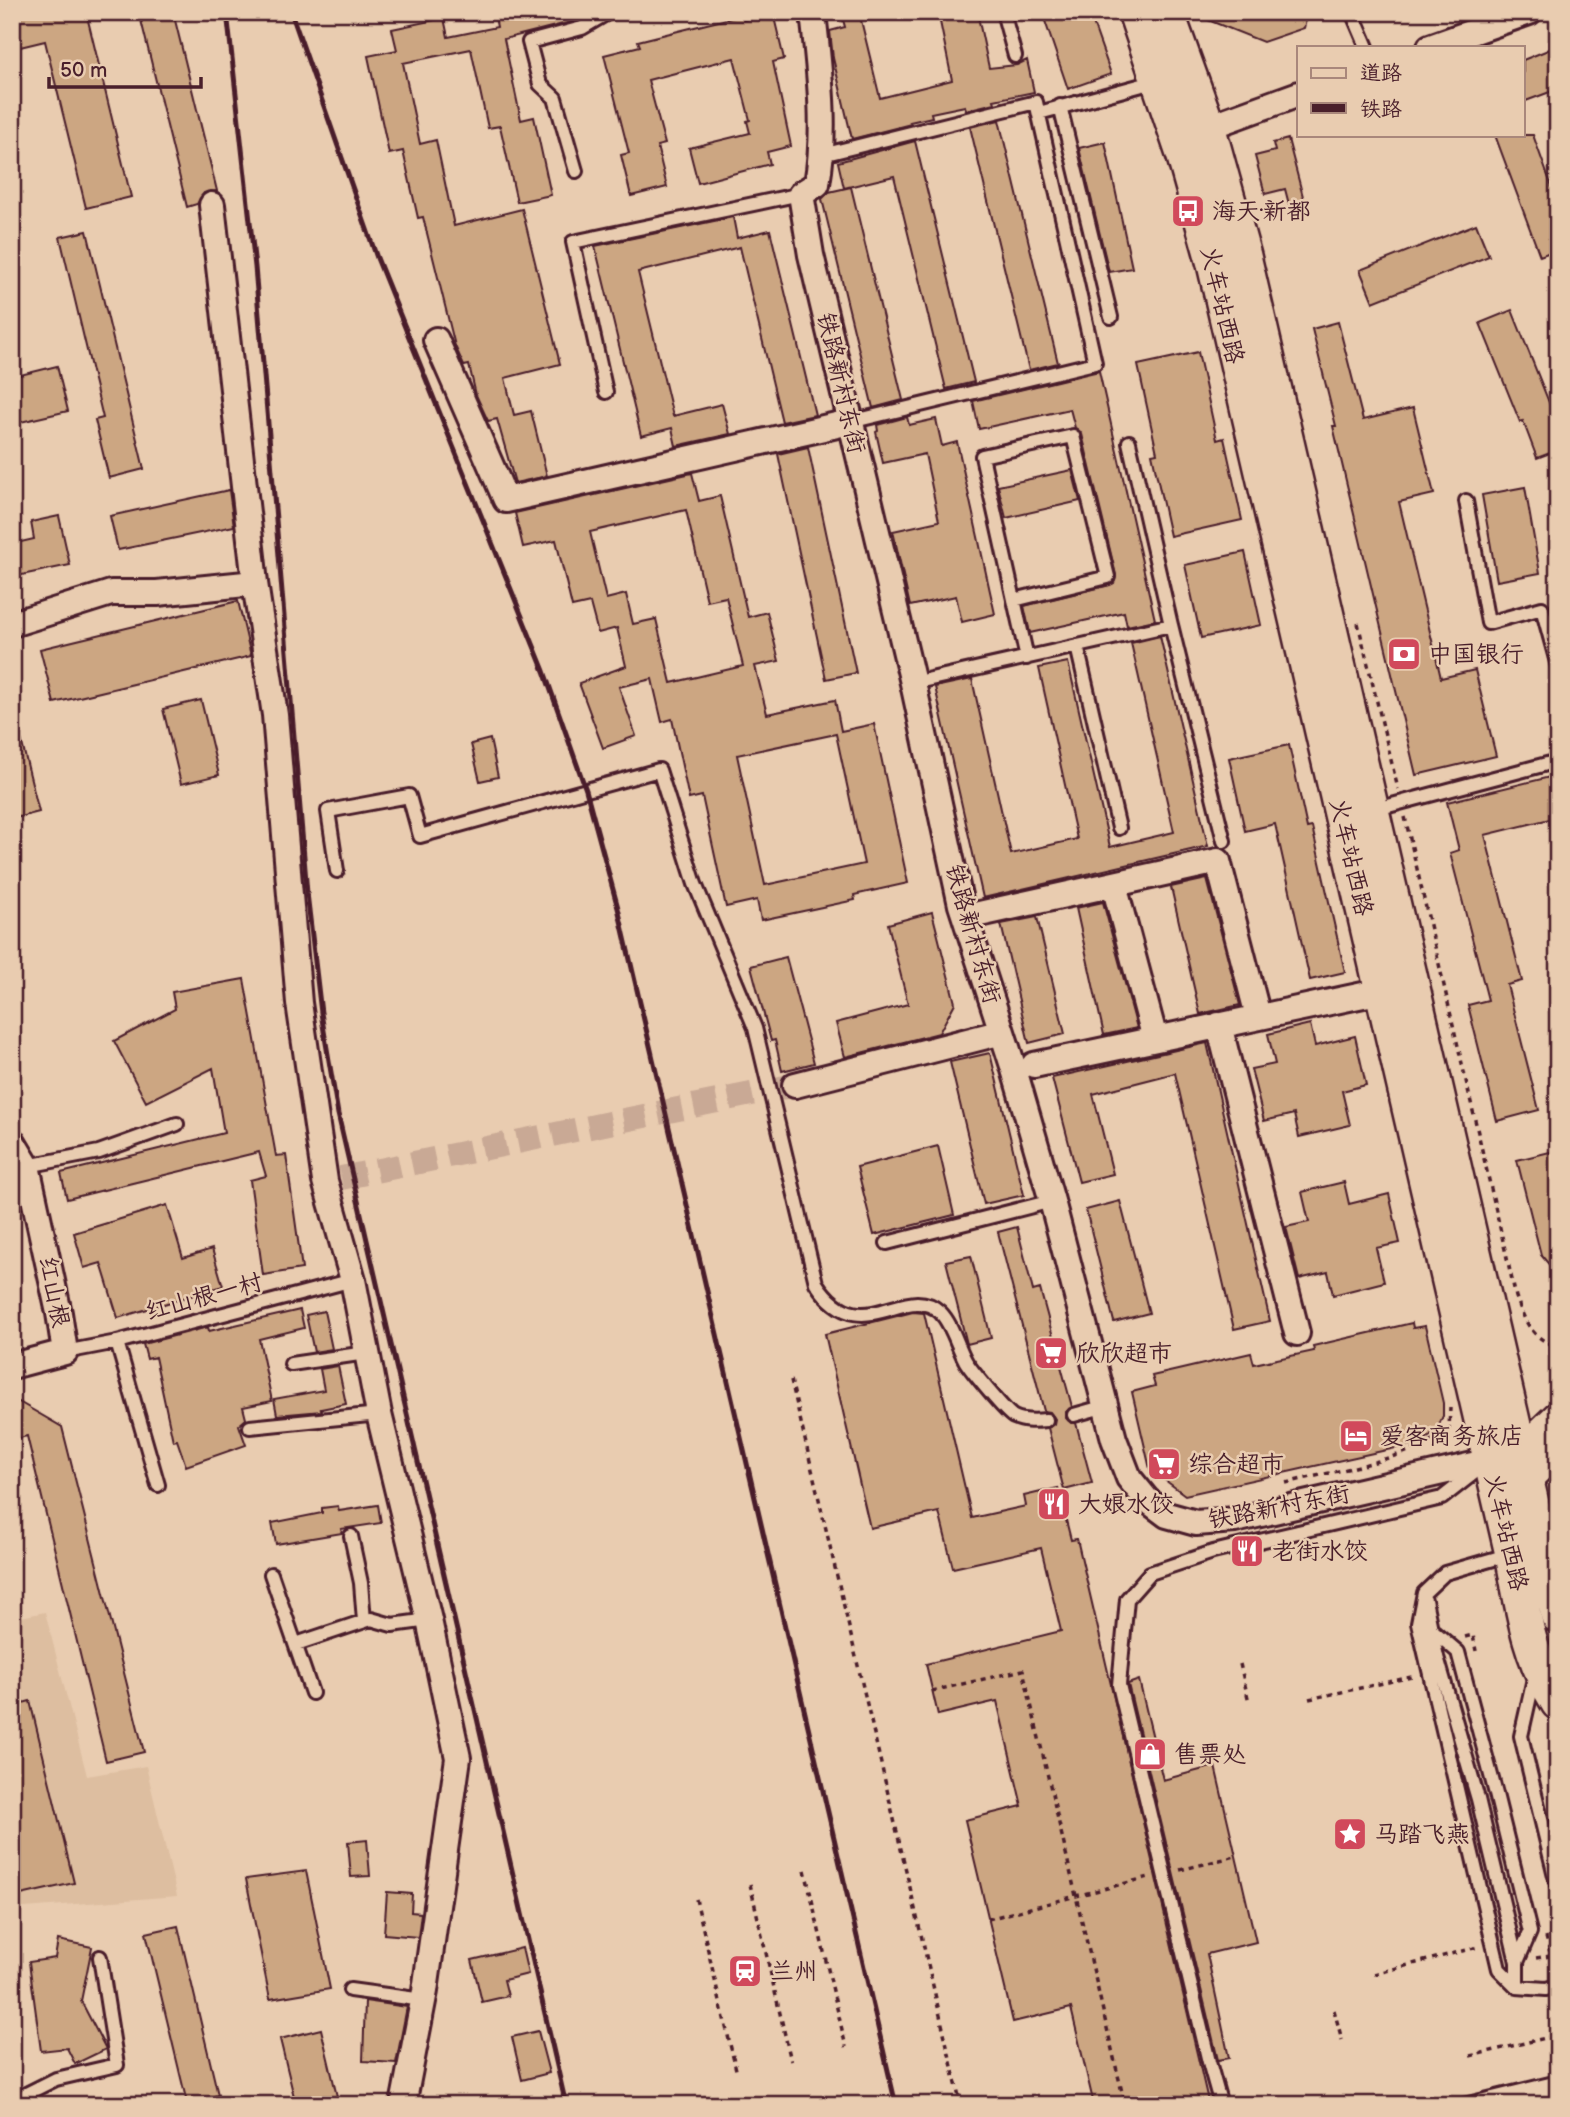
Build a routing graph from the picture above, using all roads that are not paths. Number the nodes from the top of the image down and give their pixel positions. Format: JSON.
{"nodes":[{"id":1,"x":609,"y":12,"type":"edge"},
{"id":2,"x":813,"y":12,"type":"edge"},
{"id":3,"x":1003,"y":12,"type":"edge"},
{"id":4,"x":1135,"y":12,"type":"edge"},
{"id":5,"x":1167,"y":12,"type":"edge"},
{"id":6,"x":1352,"y":12,"type":"edge"},
{"id":7,"x":1529,"y":12,"type":"edge"},
{"id":8,"x":1367,"y":46,"type":"edge"},
{"id":9,"x":1433,"y":46,"type":"edge"},
{"id":10,"x":1015,"y":56,"type":"dead end"},
{"id":11,"x":1158,"y":81,"type":"junction"},
{"id":12,"x":1297,"y":95,"type":"edge"},
{"id":13,"x":1060,"y":106,"type":"junction"},
{"id":14,"x":1039,"y":113,"type":"junction"},
{"id":15,"x":1208,"y":126,"type":"junction"},
{"id":16,"x":1178,"y":138,"type":"junction"},
{"id":17,"x":822,"y":155,"type":"junction"},
{"id":18,"x":576,"y":171,"type":"dead end"},
{"id":19,"x":801,"y":194,"type":"junction"},
{"id":20,"x":212,"y":205,"type":"dead end"},
{"id":21,"x":1111,"y":317,"type":"dead end"},
{"id":22,"x":436,"y":340,"type":"dead end"},
{"id":23,"x":606,"y":392,"type":"dead end"},
{"id":24,"x":850,"y":422,"type":"junction"},
{"id":25,"x":1129,"y":442,"type":"dead end"},
{"id":26,"x":1466,"y":501,"type":"dead end"},
{"id":27,"x":255,"y":583,"type":"junction"},
{"id":28,"x":1014,"y":600,"type":"junction"},
{"id":29,"x":12,"y":624,"type":"edge"},
{"id":30,"x":1171,"y":625,"type":"junction"},
{"id":31,"x":1077,"y":646,"type":"junction"},
{"id":32,"x":1027,"y":657,"type":"junction"},
{"id":33,"x":1558,"y":666,"type":"edge"},
{"id":34,"x":913,"y":684,"type":"junction"},
{"id":35,"x":1558,"y":761,"type":"edge"},
{"id":36,"x":1372,"y":811,"type":"junction"},
{"id":37,"x":1119,"y":828,"type":"dead end"},
{"id":38,"x":1224,"y":841,"type":"dead end"},
{"id":39,"x":337,"y":871,"type":"dead end"},
{"id":40,"x":1114,"y":885,"type":"junction"},
{"id":41,"x":966,"y":917,"type":"junction"},
{"id":42,"x":1382,"y":991,"type":"junction"},
{"id":43,"x":1258,"y":1016,"type":"junction"},
{"id":44,"x":1219,"y":1025,"type":"junction"},
{"id":45,"x":1002,"y":1032,"type":"junction"},
{"id":46,"x":1155,"y":1039,"type":"junction"},
{"id":47,"x":1034,"y":1065,"type":"dead end"},
{"id":48,"x":795,"y":1085,"type":"tunnel mouth"},
{"id":49,"x":177,"y":1124,"type":"dead end"},
{"id":50,"x":12,"y":1141,"type":"edge"},
{"id":51,"x":27,"y":1166,"type":"junction"},
{"id":52,"x":1052,"y":1201,"type":"junction"},
{"id":53,"x":887,"y":1243,"type":"dead end"},
{"id":54,"x":353,"y":1280,"type":"junction"},
{"id":55,"x":1297,"y":1334,"type":"dead end"},
{"id":56,"x":117,"y":1342,"type":"junction"},
{"id":57,"x":65,"y":1352,"type":"junction"},
{"id":58,"x":366,"y":1353,"type":"junction"},
{"id":59,"x":291,"y":1364,"type":"dead end"},
{"id":60,"x":12,"y":1366,"type":"edge"},
{"id":61,"x":1106,"y":1406,"type":"junction"},
{"id":62,"x":379,"y":1414,"type":"junction"},
{"id":63,"x":1074,"y":1415,"type":"dead end"},
{"id":64,"x":1558,"y":1417,"type":"edge"},
{"id":65,"x":1046,"y":1420,"type":"dead end"},
{"id":66,"x":250,"y":1427,"type":"dead end"},
{"id":67,"x":1558,"y":1449,"type":"edge"},
{"id":68,"x":1512,"y":1465,"type":"junction"},
{"id":69,"x":158,"y":1485,"type":"dead end"},
{"id":70,"x":351,"y":1536,"type":"dead end"},
{"id":71,"x":1512,"y":1554,"type":"junction"},
{"id":72,"x":271,"y":1574,"type":"dead end"},
{"id":73,"x":1423,"y":1593,"type":"junction"},
{"id":74,"x":1558,"y":1616,"type":"edge"},
{"id":75,"x":429,"y":1620,"type":"junction"},
{"id":76,"x":364,"y":1622,"type":"junction"},
{"id":77,"x":1430,"y":1629,"type":"junction"},
{"id":78,"x":296,"y":1644,"type":"junction"},
{"id":79,"x":1537,"y":1666,"type":"junction"},
{"id":80,"x":312,"y":1693,"type":"dead end"},
{"id":81,"x":1558,"y":1703,"type":"edge"},
{"id":82,"x":1558,"y":1888,"type":"edge"},
{"id":83,"x":100,"y":1957,"type":"dead end"},
{"id":84,"x":1522,"y":1961,"type":"junction"},
{"id":85,"x":1558,"y":1986,"type":"edge"},
{"id":86,"x":1517,"y":1987,"type":"junction"},
{"id":87,"x":350,"y":1990,"type":"dead end"},
{"id":88,"x":423,"y":2000,"type":"junction"},
{"id":89,"x":1558,"y":2082,"type":"edge"},
{"id":90,"x":1558,"y":2093,"type":"edge"},
{"id":91,"x":12,"y":2101,"type":"edge"},
{"id":92,"x":404,"y":2105,"type":"edge"},
{"id":93,"x":1222,"y":2105,"type":"edge"},
{"id":94,"x":1464,"y":2105,"type":"edge"},
{"id":95,"x":1512,"y":2105,"type":"edge"}],
"edges":[{"from":1,"to":18,"type":"lane"},
{"from":2,"to":17,"type":"street"},
{"from":3,"to":10,"type":"lane"},
{"from":4,"to":11,"type":"main road","name":"火车站西路"},
{"from":5,"to":15,"type":"main road","name":"火车站西路"},
{"from":6,"to":8,"type":"lane"},
{"from":7,"to":9,"type":"street"},
{"from":11,"to":13,"type":"lane"},
{"from":11,"to":16,"type":"main road","name":"火车站西路"},
{"from":12,"to":15,"type":"street"},
{"from":13,"to":14,"type":"lane"},
{"from":13,"to":21,"type":"lane"},
{"from":14,"to":17,"type":"lane"},
{"from":14,"to":24,"type":"lane"},
{"from":15,"to":16,"type":"street"},
{"from":15,"to":36,"type":"main road","name":"火车站西路"},
{"from":16,"to":42,"type":"main road","name":"火车站西路"},
{"from":17,"to":19,"type":"street"},
{"from":19,"to":23,"type":"lane"},
{"from":19,"to":24,"type":"street","name":"铁路新村东街"},
{"from":20,"to":27,"type":"street"},
{"from":22,"to":24,"type":"street"},
{"from":24,"to":34,"type":"street","name":"铁路新村东街"},
{"from":25,"to":30,"type":"lane"},
{"from":26,"to":33,"type":"lane"},
{"from":27,"to":29,"type":"street"},
{"from":27,"to":54,"type":"street"},
{"from":28,"to":28,"type":"lane"},
{"from":28,"to":32,"type":"lane"},
{"from":30,"to":31,"type":"lane"},
{"from":30,"to":38,"type":"lane"},
{"from":31,"to":32,"type":"lane"},
{"from":31,"to":37,"type":"lane"},
{"from":32,"to":34,"type":"lane"},
{"from":34,"to":41,"type":"street","name":"铁路新村东街"},
{"from":35,"to":36,"type":"lane"},
{"from":36,"to":68,"type":"main road","name":"火车站西路"},
{"from":39,"to":65,"type":"lane"},
{"from":40,"to":41,"type":"street"},
{"from":40,"to":43,"type":"street"},
{"from":40,"to":46,"type":"street"},
{"from":41,"to":45,"type":"street","name":"铁路新村东街"},
{"from":42,"to":43,"type":"street"},
{"from":42,"to":68,"type":"main road","name":"火车站西路"},
{"from":43,"to":44,"type":"street"},
{"from":44,"to":46,"type":"street"},
{"from":44,"to":55,"type":"street"},
{"from":45,"to":48,"type":"street"},
{"from":45,"to":52,"type":"street","name":"铁路新村东街"},
{"from":46,"to":47,"type":"street"},
{"from":49,"to":51,"type":"lane"},
{"from":50,"to":51,"type":"street","name":"红山根"},
{"from":51,"to":57,"type":"street","name":"红山根"},
{"from":52,"to":53,"type":"lane"},
{"from":52,"to":61,"type":"street","name":"铁路新村东街"},
{"from":54,"to":56,"type":"lane","name":"红山根一村"},
{"from":54,"to":58,"type":"street"},
{"from":56,"to":57,"type":"lane","name":"红山根一村"},
{"from":56,"to":69,"type":"lane"},
{"from":57,"to":60,"type":"street","name":"红山根"},
{"from":58,"to":59,"type":"lane"},
{"from":58,"to":62,"type":"street"},
{"from":61,"to":63,"type":"lane"},
{"from":61,"to":68,"type":"street","name":"铁路新村东街"},
{"from":62,"to":66,"type":"lane"},
{"from":62,"to":75,"type":"street"},
{"from":64,"to":68,"type":"street"},
{"from":67,"to":68,"type":"street"},
{"from":68,"to":71,"type":"main road","name":"火车站西路"},
{"from":68,"to":74,"type":"main road","name":"火车站西路"},
{"from":68,"to":93,"type":"lane","bridge":true},
{"from":70,"to":76,"type":"lane"},
{"from":71,"to":73,"type":"lane"},
{"from":71,"to":79,"type":"main road","name":"火车站西路"},
{"from":72,"to":78,"type":"lane"},
{"from":73,"to":77,"type":"lane"},
{"from":73,"to":86,"type":"lane"},
{"from":75,"to":76,"type":"lane"},
{"from":75,"to":88,"type":"street"},
{"from":76,"to":78,"type":"lane"},
{"from":77,"to":84,"type":"lane"},
{"from":77,"to":84,"type":"lane"},
{"from":78,"to":80,"type":"lane"},
{"from":79,"to":81,"type":"main road","name":"火车站西路"},
{"from":79,"to":82,"type":"lane"},
{"from":83,"to":91,"type":"lane"},
{"from":84,"to":86,"type":"lane"},
{"from":85,"to":86,"type":"lane"},
{"from":87,"to":88,"type":"lane"},
{"from":88,"to":92,"type":"street"},
{"from":89,"to":94,"type":"lane"},
{"from":90,"to":95,"type":"lane"}]}
